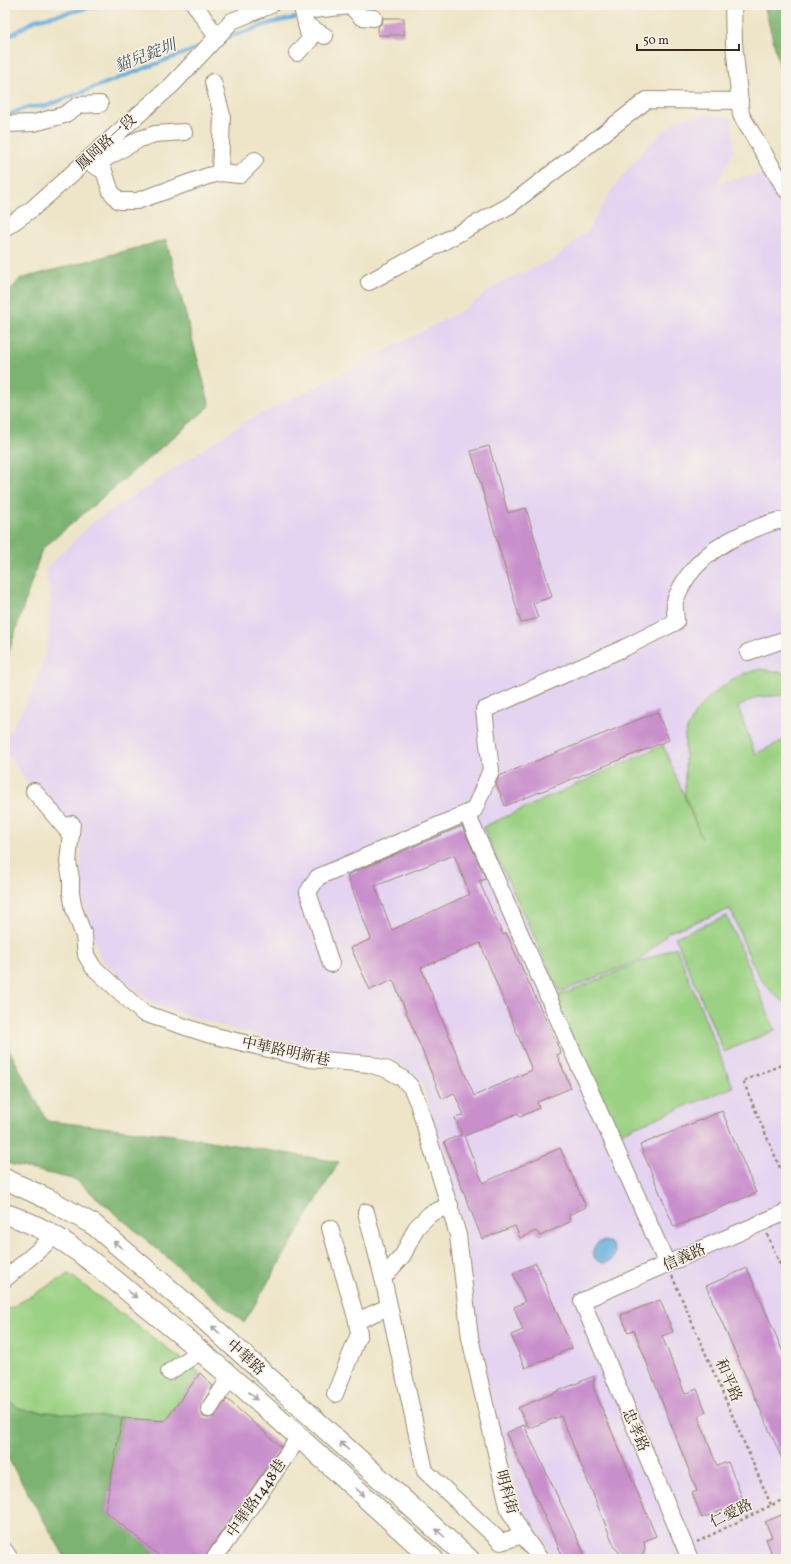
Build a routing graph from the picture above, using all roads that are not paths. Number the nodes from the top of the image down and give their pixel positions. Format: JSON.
{"nodes":[{"id":1,"x":195,"y":5,"type":"edge"},
{"id":2,"x":271,"y":5,"type":"edge"},
{"id":3,"x":733,"y":5,"type":"edge"},
{"id":4,"x":303,"y":14,"type":"edge"},
{"id":5,"x":374,"y":18,"type":"dead end"},
{"id":6,"x":216,"y":36,"type":"junction"},
{"id":7,"x":325,"y":36,"type":"dead end"},
{"id":8,"x":296,"y":53,"type":"dead end"},
{"id":9,"x":214,"y":82,"type":"dead end"},
{"id":10,"x":740,"y":101,"type":"junction"},
{"id":11,"x":100,"y":104,"type":"dead end"},
{"id":12,"x":5,"y":124,"type":"edge"},
{"id":13,"x":184,"y":132,"type":"dead end"},
{"id":14,"x":255,"y":160,"type":"dead end"},
{"id":15,"x":90,"y":163,"type":"junction"},
{"id":16,"x":220,"y":173,"type":"junction"},
{"id":17,"x":786,"y":190,"type":"edge"},
{"id":18,"x":5,"y":228,"type":"edge"},
{"id":19,"x":369,"y":282,"type":"dead end"},
{"id":20,"x":786,"y":520,"type":"edge"},
{"id":21,"x":786,"y":639,"type":"edge"},
{"id":22,"x":748,"y":652,"type":"dead end"},
{"id":23,"x":34,"y":791,"type":"dead end"},
{"id":24,"x":467,"y":814,"type":"junction"},
{"id":25,"x":330,"y":964,"type":"dead end"},
{"id":26,"x":5,"y":1179,"type":"edge"},
{"id":27,"x":450,"y":1206,"type":"junction"},
{"id":28,"x":366,"y":1212,"type":"dead end"},
{"id":29,"x":786,"y":1212,"type":"edge"},
{"id":30,"x":5,"y":1214,"type":"edge"},
{"id":31,"x":330,"y":1228,"type":"dead end"},
{"id":32,"x":55,"y":1236,"type":"junction"},
{"id":33,"x":667,"y":1264,"type":"junction"},
{"id":34,"x":383,"y":1278,"type":"junction"},
{"id":35,"x":5,"y":1279,"type":"edge"},
{"id":36,"x":582,"y":1301,"type":"joint"},
{"id":37,"x":388,"y":1306,"type":"junction"},
{"id":38,"x":357,"y":1321,"type":"junction"},
{"id":39,"x":201,"y":1351,"type":"junction"},
{"id":40,"x":169,"y":1372,"type":"dead end"},
{"id":41,"x":231,"y":1376,"type":"junction"},
{"id":42,"x":335,"y":1394,"type":"dead end"},
{"id":43,"x":209,"y":1409,"type":"dead end"},
{"id":44,"x":299,"y":1437,"type":"junction"},
{"id":45,"x":523,"y":1535,"type":"junction"},
{"id":46,"x":5,"y":1551,"type":"edge"},
{"id":47,"x":688,"y":1553,"type":"edge"},
{"id":48,"x":10,"y":1559,"type":"edge"},
{"id":49,"x":214,"y":1559,"type":"edge"},
{"id":50,"x":433,"y":1559,"type":"edge"},
{"id":51,"x":469,"y":1559,"type":"edge"},
{"id":52,"x":540,"y":1559,"type":"edge"}],
"edges":[{"from":1,"to":6,"type":"street"},
{"from":2,"to":6,"type":"street"},
{"from":3,"to":10,"type":"street"},
{"from":4,"to":5,"type":"street"},
{"from":4,"to":7,"type":"street"},
{"from":4,"to":8,"type":"street"},
{"from":6,"to":15,"type":"street","name":"鳳岡路一段"},
{"from":9,"to":16,"type":"street"},
{"from":10,"to":17,"type":"street"},
{"from":10,"to":19,"type":"street"},
{"from":11,"to":12,"type":"street"},
{"from":13,"to":15,"type":"street"},
{"from":14,"to":16,"type":"street"},
{"from":15,"to":16,"type":"street"},
{"from":15,"to":18,"type":"street","name":"鳳岡路一段"},
{"from":20,"to":24,"type":"street"},
{"from":21,"to":22,"type":"street"},
{"from":23,"to":27,"type":"street","name":"中華路明新巷"},
{"from":24,"to":25,"type":"street"},
{"from":24,"to":33,"type":"street"},
{"from":51,"to":26,"type":"main road","name":"中華路","one_way":true},
{"from":27,"to":34,"type":"street"},
{"from":27,"to":45,"type":"street","name":"明科街"},
{"from":28,"to":34,"type":"street"},
{"from":29,"to":33,"type":"street","name":"信義路"},
{"from":30,"to":32,"type":"main road","name":"中華路"},
{"from":31,"to":38,"type":"street"},
{"from":32,"to":35,"type":"street"},
{"from":32,"to":39,"type":"main road","name":"中華路","one_way":true},
{"from":33,"to":36,"type":"street","name":"信義路"},
{"from":34,"to":37,"type":"street"},
{"from":36,"to":47,"type":"street","name":"忠孝路"},
{"from":37,"to":38,"type":"street"},
{"from":37,"to":45,"type":"street","name":"明科街"},
{"from":38,"to":42,"type":"street"},
{"from":39,"to":40,"type":"street"},
{"from":39,"to":41,"type":"main road","name":"中華路"},
{"from":41,"to":43,"type":"street"},
{"from":41,"to":44,"type":"main road","name":"中華路","one_way":true},
{"from":44,"to":49,"type":"street","name":"中華路1448巷"},
{"from":44,"to":50,"type":"main road","name":"中華路","one_way":true},
{"from":45,"to":52,"type":"street"},
{"from":46,"to":48,"type":"street"}]}
